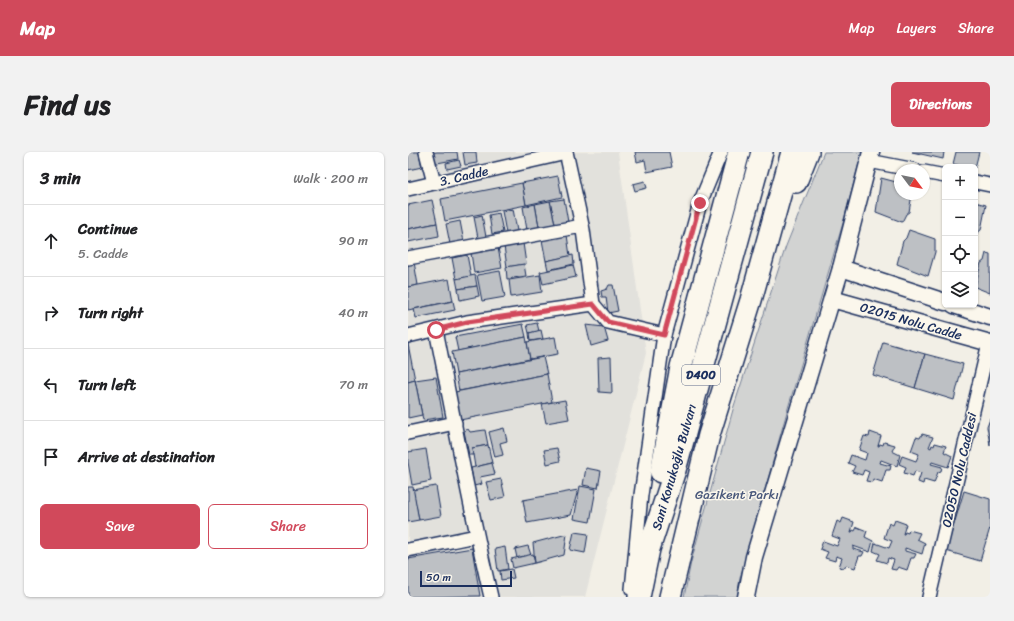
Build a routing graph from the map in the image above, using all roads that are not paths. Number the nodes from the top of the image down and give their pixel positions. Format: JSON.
{"nodes":[{"id":1,"x":426,"y":152,"type":"edge"},
{"id":2,"x":566,"y":152,"type":"edge"},
{"id":3,"x":721,"y":152,"type":"edge"},
{"id":4,"x":739,"y":152,"type":"edge"},
{"id":5,"x":762,"y":152,"type":"edge"},
{"id":6,"x":792,"y":152,"type":"edge"},
{"id":7,"x":808,"y":152,"type":"edge"},
{"id":8,"x":870,"y":156,"type":"edge"},
{"id":9,"x":896,"y":164,"type":"edge"},
{"id":10,"x":930,"y":173,"type":"edge"},
{"id":11,"x":942,"y":175,"type":"edge"},
{"id":12,"x":434,"y":183,"type":"junction"},
{"id":13,"x":978,"y":183,"type":"edge"},
{"id":14,"x":990,"y":185,"type":"edge"},
{"id":15,"x":408,"y":189,"type":"edge"},
{"id":16,"x":582,"y":226,"type":"junction"},
{"id":17,"x":408,"y":258,"type":"edge"},
{"id":18,"x":841,"y":268,"type":"junction"},
{"id":19,"x":832,"y":299,"type":"junction"},
{"id":20,"x":751,"y":300,"type":"junction"},
{"id":21,"x":942,"y":301,"type":"edge"},
{"id":22,"x":593,"y":304,"type":"junction"},
{"id":23,"x":963,"y":308,"type":"edge"},
{"id":24,"x":990,"y":317,"type":"edge"},
{"id":25,"x":436,"y":330,"type":"junction"},
{"id":26,"x":664,"y":335,"type":"junction"},
{"id":27,"x":408,"y":336,"type":"edge"},
{"id":28,"x":989,"y":343,"type":"edge"},
{"id":29,"x":455,"y":423,"type":"junction"},
{"id":30,"x":408,"y":433,"type":"edge"},
{"id":31,"x":476,"y":536,"type":"junction"},
{"id":32,"x":650,"y":549,"type":"junction"},
{"id":33,"x":408,"y":550,"type":"edge"},
{"id":34,"x":491,"y":597,"type":"edge"},
{"id":35,"x":632,"y":597,"type":"edge"},
{"id":36,"x":639,"y":597,"type":"edge"},
{"id":37,"x":670,"y":597,"type":"edge"},
{"id":38,"x":746,"y":597,"type":"edge"},
{"id":39,"x":929,"y":597,"type":"edge"}],
"edges":[{"from":1,"to":12,"type":"street"},
{"from":2,"to":12,"type":"street","name":"3. Cadde"},
{"from":2,"to":16,"type":"street"},
{"from":3,"to":26,"type":"street"},
{"from":4,"to":32,"type":"highway"},
{"from":5,"to":32,"type":"highway","name":"Sani Konukoğlu Bulvarı","number":"D400"},
{"from":6,"to":20,"type":"highway","name":"Sani Konukoğlu Bulvarı","number":"D400"},
{"from":7,"to":20,"type":"highway"},
{"from":8,"to":9,"type":"street"},
{"from":8,"to":18,"type":"street"},
{"from":10,"to":11,"type":"street"},
{"from":12,"to":15,"type":"street","name":"3. Cadde"},
{"from":13,"to":14,"type":"street"},
{"from":16,"to":17,"type":"street"},
{"from":16,"to":22,"type":"street"},
{"from":18,"to":19,"type":"street"},
{"from":18,"to":21,"type":"street"},
{"from":19,"to":28,"type":"street","name":"02015 Nolu Cadde"},
{"from":19,"to":38,"type":"street"},
{"from":20,"to":37,"type":"highway","name":"Sani Konukoğlu Bulvarı","number":"D400"},
{"from":22,"to":25,"type":"street"},
{"from":22,"to":26,"type":"street"},
{"from":23,"to":24,"type":"street","name":"02015 Nolu Cadde"},
{"from":25,"to":27,"type":"street"},
{"from":25,"to":29,"type":"street"},
{"from":26,"to":35,"type":"street"},
{"from":28,"to":39,"type":"street","name":"02050 Nolu Caddesi"},
{"from":29,"to":30,"type":"street"},
{"from":29,"to":31,"type":"street"},
{"from":31,"to":33,"type":"street"},
{"from":31,"to":34,"type":"street"},
{"from":32,"to":36,"type":"highway","name":"Sani Konukoğlu Bulvarı","number":"D400"}]}
